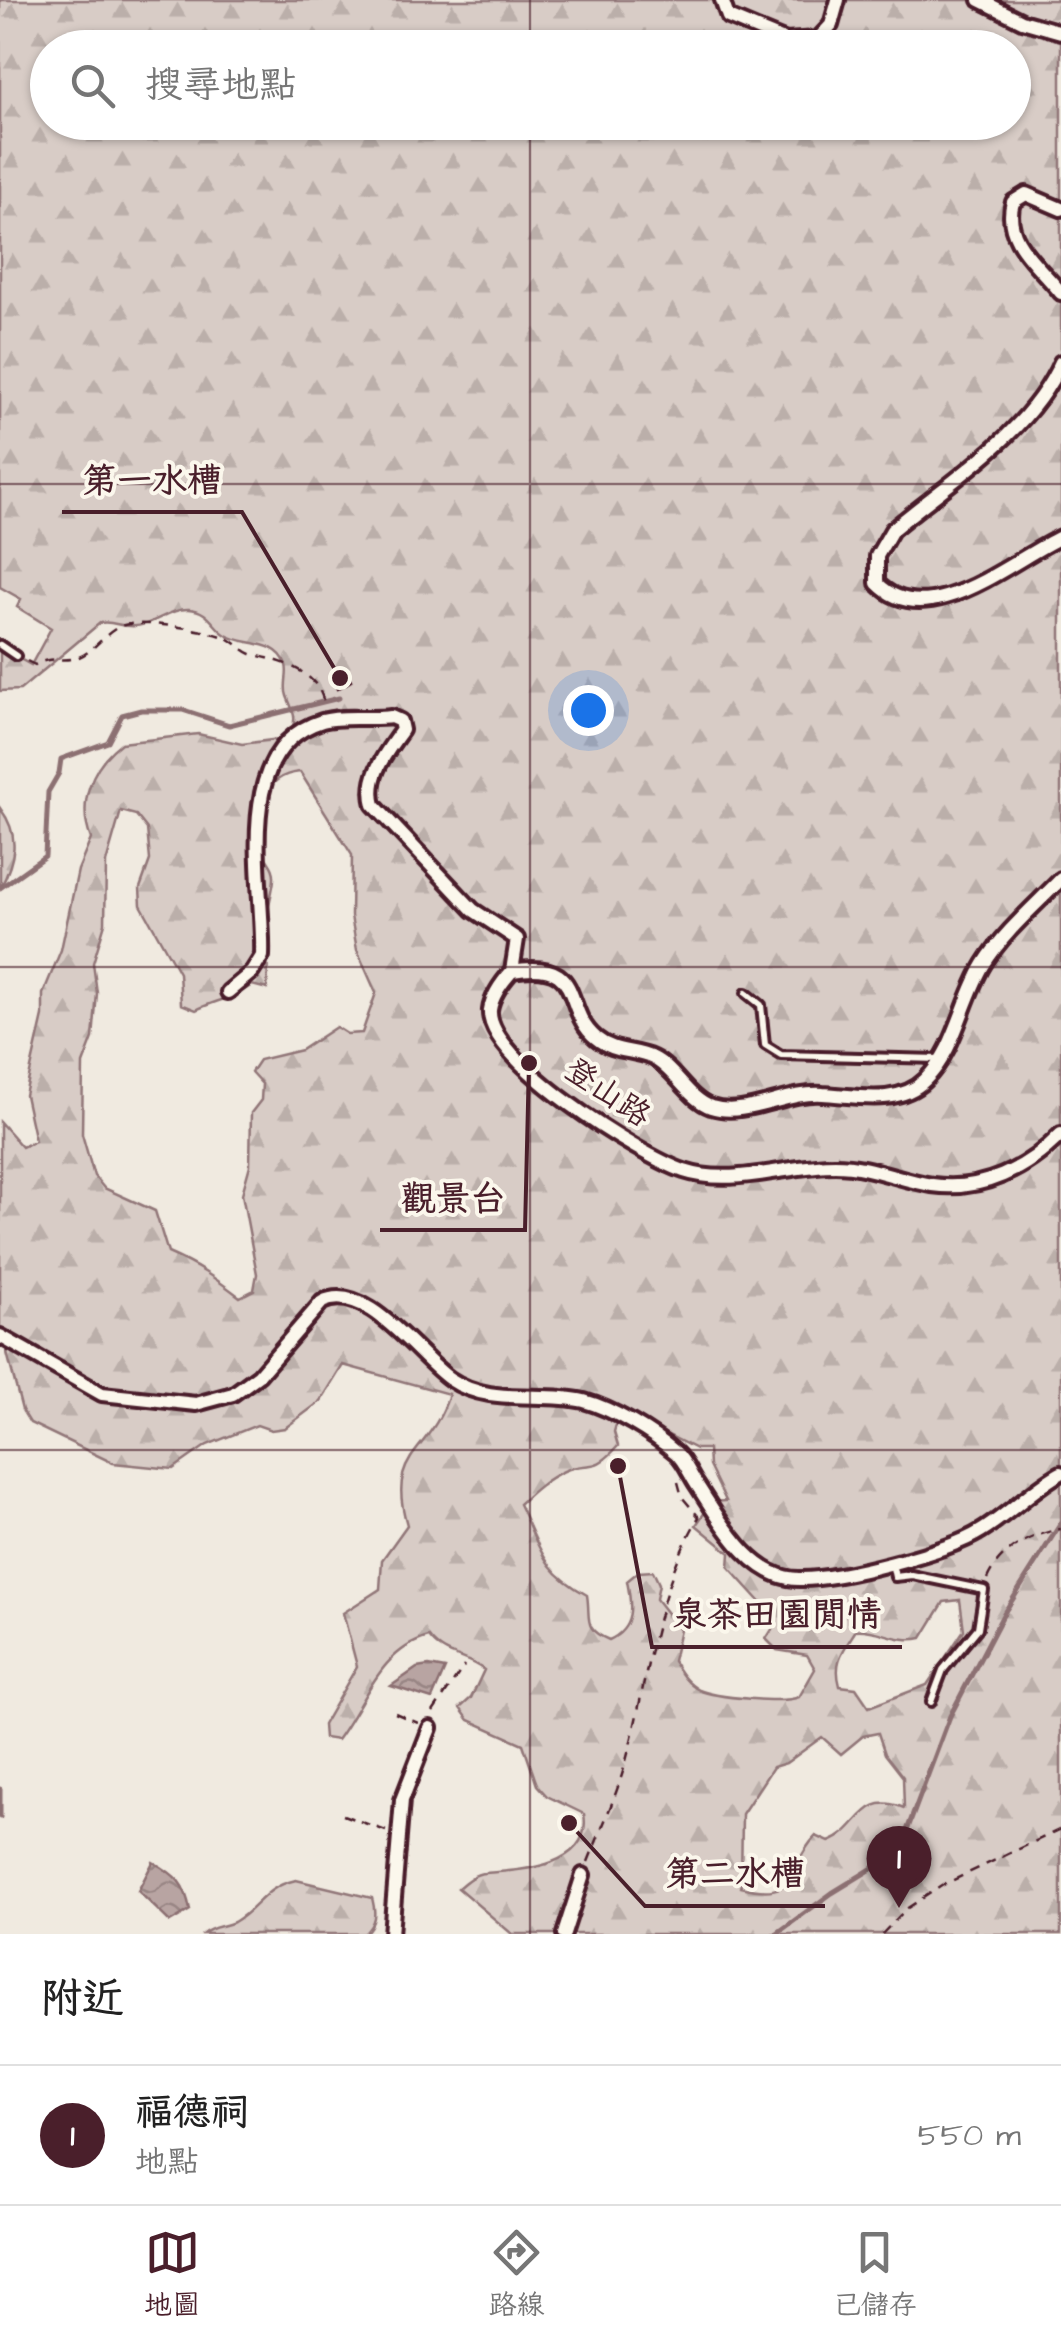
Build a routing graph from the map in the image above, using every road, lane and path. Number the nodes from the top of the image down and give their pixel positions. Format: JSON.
{"nodes":[{"id":1,"x":722,"y":0,"type":"edge"},
{"id":2,"x":838,"y":0,"type":"edge"},
{"id":3,"x":980,"y":0,"type":"edge"},
{"id":4,"x":759,"y":30,"type":"edge"},
{"id":5,"x":826,"y":30,"type":"edge"},
{"id":6,"x":1061,"y":32,"type":"edge"},
{"id":7,"x":1061,"y":209,"type":"edge"},
{"id":8,"x":1061,"y":293,"type":"edge"},
{"id":9,"x":1061,"y":362,"type":"edge"},
{"id":10,"x":1061,"y":537,"type":"edge"},
{"id":11,"x":0,"y":645,"type":"edge"},
{"id":12,"x":16,"y":656,"type":"joint"},
{"id":13,"x":332,"y":719,"type":"junction"},
{"id":14,"x":1061,"y":879,"type":"edge"},
{"id":15,"x":512,"y":970,"type":"junction"},
{"id":16,"x":228,"y":992,"type":"dead end"},
{"id":17,"x":746,"y":993,"type":"dead end"},
{"id":18,"x":940,"y":1059,"type":"junction"},
{"id":19,"x":1061,"y":1134,"type":"edge"},
{"id":20,"x":0,"y":1336,"type":"edge"},
{"id":21,"x":674,"y":1472,"type":"dead end"},
{"id":22,"x":1061,"y":1473,"type":"edge"},
{"id":23,"x":1061,"y":1529,"type":"edge"},
{"id":24,"x":892,"y":1562,"type":"junction"},
{"id":25,"x":984,"y":1590,"type":"junction"},
{"id":26,"x":464,"y":1666,"type":"dead end"},
{"id":27,"x":932,"y":1702,"type":"dead end"},
{"id":28,"x":395,"y":1714,"type":"dead end"},
{"id":29,"x":430,"y":1728,"type":"junction"},
{"id":30,"x":343,"y":1815,"type":"dead end"},
{"id":31,"x":1061,"y":1829,"type":"edge"},
{"id":32,"x":402,"y":1836,"type":"junction"},
{"id":33,"x":583,"y":1875,"type":"joint"},
{"id":34,"x":391,"y":1934,"type":"edge"},
{"id":35,"x":564,"y":1934,"type":"edge"},
{"id":36,"x":882,"y":1934,"type":"edge"}],
"edges":[{"from":1,"to":4,"type":"street"},
{"from":2,"to":5,"type":"street"},
{"from":3,"to":6,"type":"street"},
{"from":7,"to":8,"type":"street"},
{"from":9,"to":10,"type":"street"},
{"from":11,"to":12,"type":"lane"},
{"from":12,"to":13,"type":"path"},
{"from":13,"to":15,"type":"street"},
{"from":13,"to":16,"type":"street"},
{"from":14,"to":18,"type":"street","name":"登山路"},
{"from":15,"to":18,"type":"street","name":"登山路"},
{"from":15,"to":19,"type":"street","name":"登山路"},
{"from":17,"to":18,"type":"lane"},
{"from":20,"to":24,"type":"street"},
{"from":21,"to":33,"type":"path"},
{"from":22,"to":24,"type":"street"},
{"from":23,"to":25,"type":"path"},
{"from":24,"to":25,"type":"lane"},
{"from":25,"to":27,"type":"lane"},
{"from":26,"to":29,"type":"path"},
{"from":28,"to":29,"type":"path"},
{"from":29,"to":32,"type":"street"},
{"from":30,"to":32,"type":"path"},
{"from":31,"to":36,"type":"path"},
{"from":32,"to":34,"type":"street"},
{"from":33,"to":35,"type":"street"}]}
